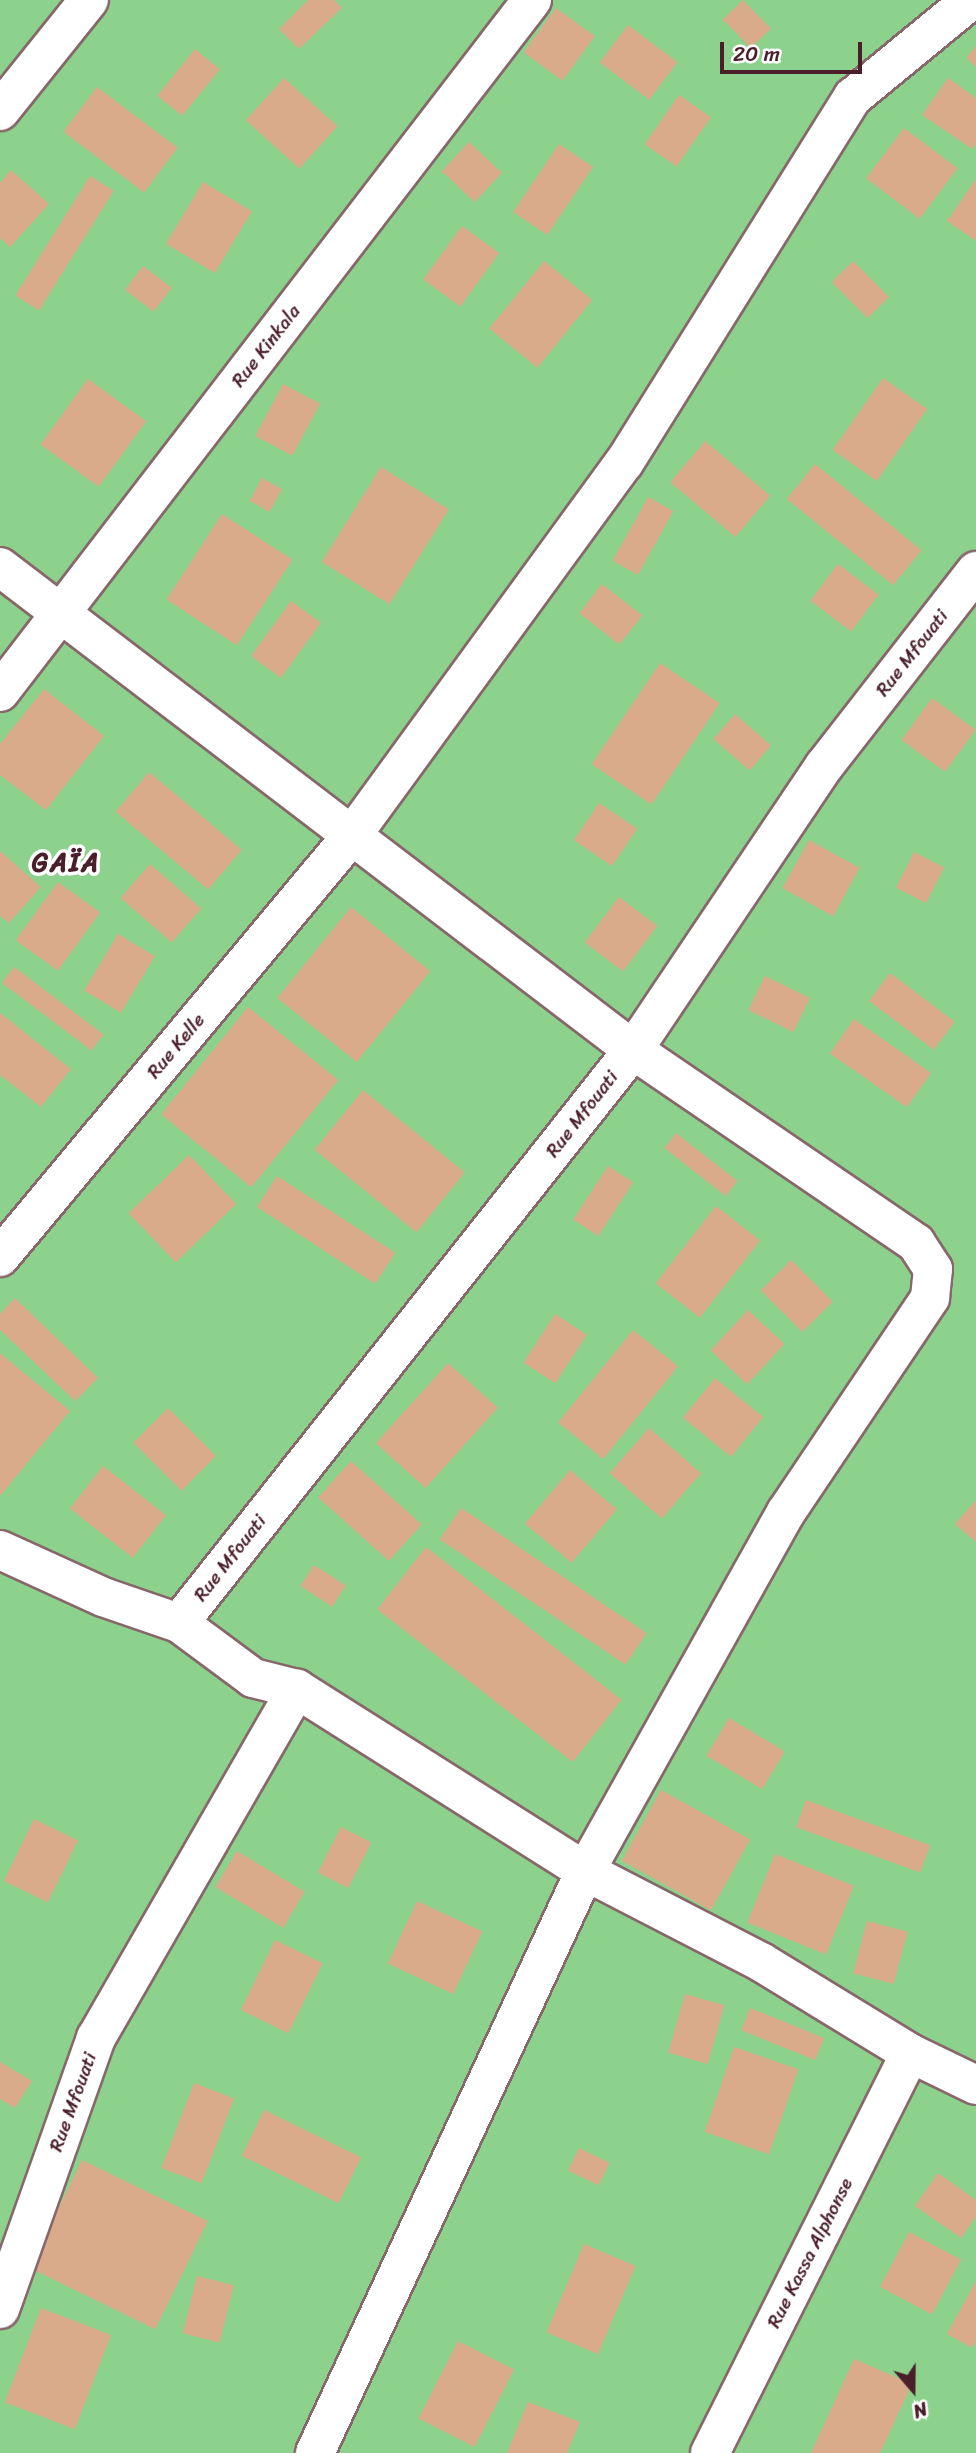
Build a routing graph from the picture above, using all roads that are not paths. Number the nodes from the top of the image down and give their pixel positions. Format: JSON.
{"nodes":[{"id":1,"x":89,"y":0,"type":"edge"},
{"id":2,"x":532,"y":0,"type":"edge"},
{"id":3,"x":971,"y":0,"type":"edge"},
{"id":4,"x":0,"y":111,"type":"edge"},
{"id":5,"x":0,"y":567,"type":"edge"},
{"id":6,"x":969,"y":592,"type":"edge"},
{"id":7,"x":60,"y":613,"type":"junction"},
{"id":8,"x":0,"y":692,"type":"edge"},
{"id":9,"x":353,"y":834,"type":"junction"},
{"id":10,"x":633,"y":1050,"type":"junction"},
{"id":11,"x":0,"y":1257,"type":"edge"},
{"id":12,"x":0,"y":1550,"type":"edge"},
{"id":13,"x":188,"y":1629,"type":"junction"},
{"id":14,"x":296,"y":1689,"type":"junction"},
{"id":15,"x":585,"y":1871,"type":"junction"},
{"id":16,"x":910,"y":2053,"type":"junction"},
{"id":17,"x":976,"y":2085,"type":"edge"},
{"id":18,"x":0,"y":2309,"type":"edge"},
{"id":19,"x":315,"y":2453,"type":"edge"},
{"id":20,"x":710,"y":2453,"type":"edge"}],
"edges":[{"from":1,"to":4,"type":"street"},
{"from":2,"to":7,"type":"street","name":"Rue Kinkala"},
{"from":3,"to":9,"type":"street","name":"Rue Kelle"},
{"from":5,"to":7,"type":"street"},
{"from":6,"to":10,"type":"street","name":"Rue Mfouati"},
{"from":7,"to":8,"type":"street","name":"Rue Kinkala"},
{"from":7,"to":9,"type":"street"},
{"from":9,"to":10,"type":"street"},
{"from":9,"to":11,"type":"street","name":"Rue Kelle"},
{"from":10,"to":13,"type":"street","name":"Rue Mfouati"},
{"from":10,"to":15,"type":"street"},
{"from":12,"to":13,"type":"street"},
{"from":13,"to":14,"type":"street"},
{"from":14,"to":15,"type":"street"},
{"from":14,"to":18,"type":"street","name":"Rue Mfouati"},
{"from":15,"to":16,"type":"street"},
{"from":15,"to":19,"type":"street"},
{"from":16,"to":17,"type":"street"},
{"from":16,"to":20,"type":"street","name":"Rue Kassa Alphonse"}]}
